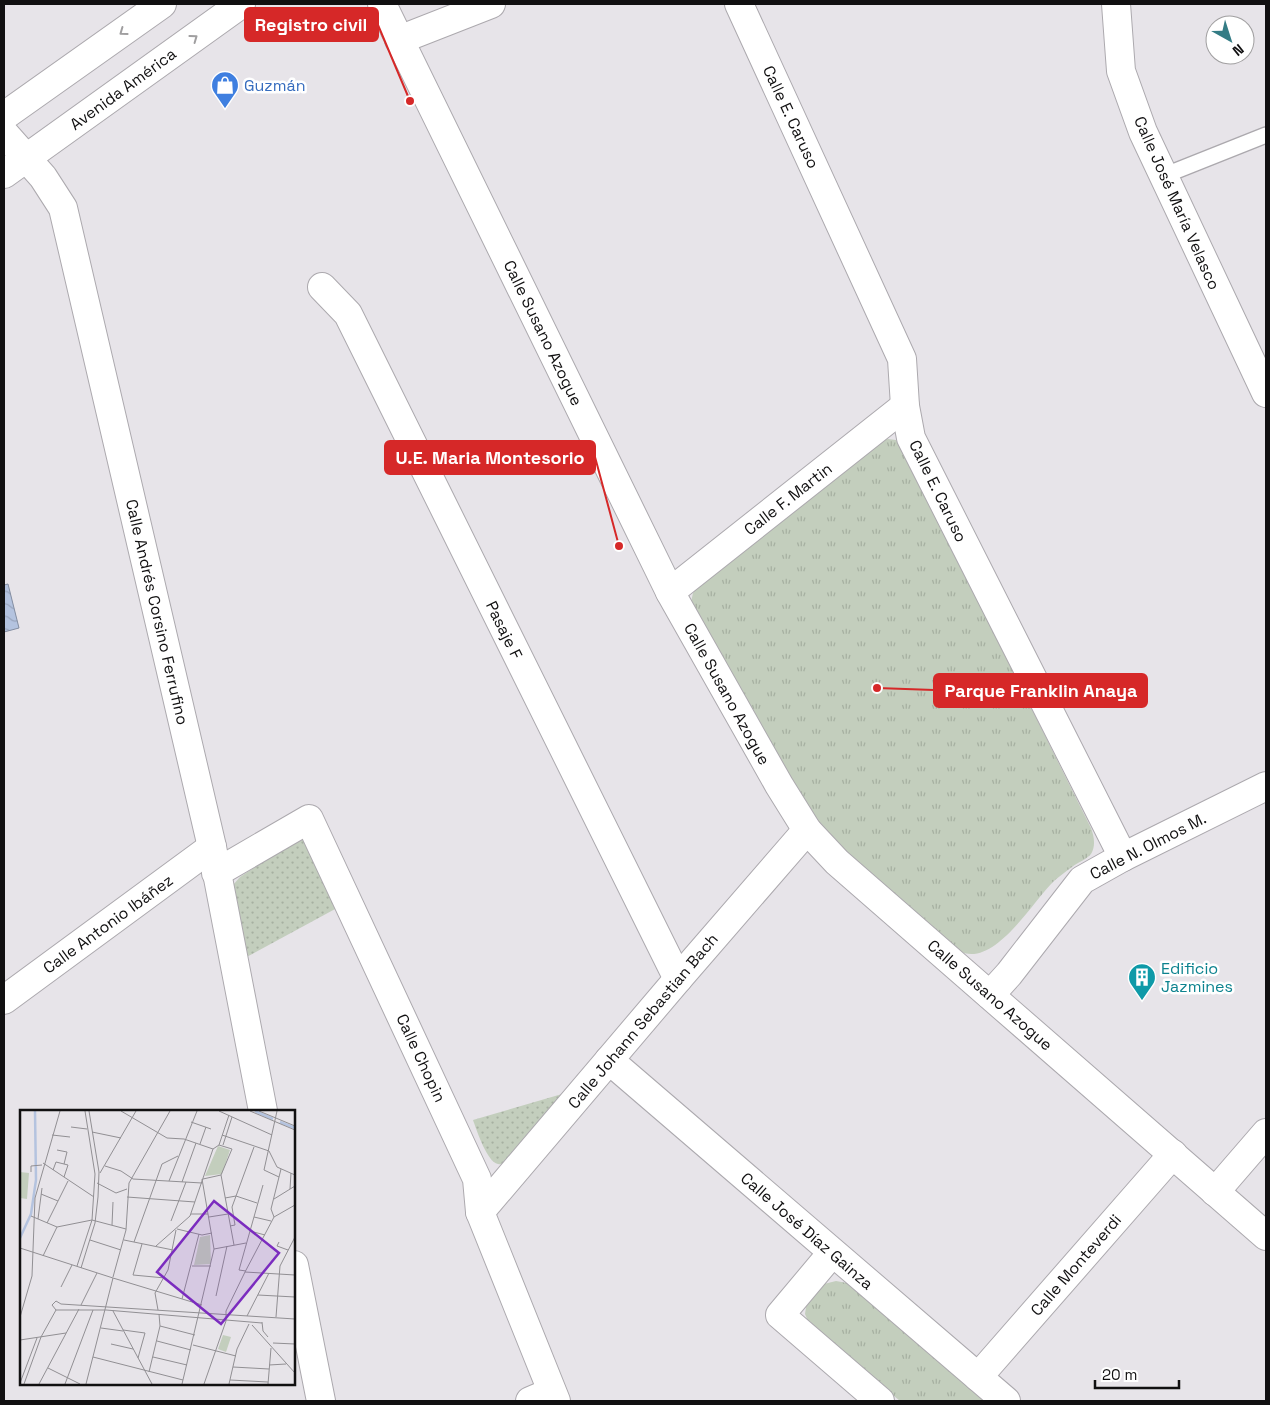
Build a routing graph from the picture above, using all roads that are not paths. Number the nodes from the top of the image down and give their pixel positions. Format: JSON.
{"nodes":[{"id":1,"x":162,"y":4,"type":"edge"},
{"id":2,"x":241,"y":4,"type":"edge"},
{"id":3,"x":382,"y":4,"type":"edge"},
{"id":4,"x":491,"y":4,"type":"edge"},
{"id":5,"x":739,"y":4,"type":"edge"},
{"id":6,"x":1117,"y":5,"type":"edge"},
{"id":7,"x":399,"y":40,"type":"junction"},
{"id":8,"x":4,"y":116,"type":"edge"},
{"id":9,"x":4,"y":133,"type":"edge"},
{"id":10,"x":1266,"y":135,"type":"edge"},
{"id":11,"x":26,"y":158,"type":"junction"},
{"id":12,"x":4,"y":174,"type":"edge"},
{"id":13,"x":1163,"y":176,"type":"junction"},
{"id":14,"x":322,"y":287,"type":"dead end"},
{"id":15,"x":1266,"y":394,"type":"edge"},
{"id":16,"x":905,"y":406,"type":"junction"},
{"id":17,"x":670,"y":592,"type":"junction"},
{"id":18,"x":1266,"y":786,"type":"edge"},
{"id":19,"x":806,"y":830,"type":"junction"},
{"id":20,"x":1123,"y":856,"type":"junction"},
{"id":21,"x":214,"y":860,"type":"junction"},
{"id":22,"x":678,"y":979,"type":"junction"},
{"id":23,"x":990,"y":995,"type":"junction"},
{"id":24,"x":4,"y":1000,"type":"edge"},
{"id":25,"x":609,"y":1060,"type":"junction"},
{"id":26,"x":263,"y":1110,"type":"edge"},
{"id":27,"x":1266,"y":1133,"type":"edge"},
{"id":28,"x":1173,"y":1154,"type":"junction"},
{"id":29,"x":1215,"y":1192,"type":"junction"},
{"id":30,"x":480,"y":1212,"type":"junction"},
{"id":31,"x":1266,"y":1236,"type":"edge"},
{"id":32,"x":832,"y":1252,"type":"junction"},
{"id":33,"x":295,"y":1270,"type":"edge"},
{"id":34,"x":978,"y":1377,"type":"junction"},
{"id":35,"x":546,"y":1398,"type":"edge"},
{"id":36,"x":320,"y":1401,"type":"edge"},
{"id":37,"x":880,"y":1401,"type":"edge"},
{"id":38,"x":1006,"y":1401,"type":"edge"}],
"edges":[{"from":1,"to":8,"type":"street","one_way":true},
{"from":11,"to":2,"type":"street","name":"Avenida América","one_way":true},
{"from":3,"to":7,"type":"street","name":"Calle Susano Azogue"},
{"from":4,"to":7,"type":"street"},
{"from":5,"to":16,"type":"street","name":"Calle E. Caruso"},
{"from":6,"to":13,"type":"street","name":"Calle José María Velasco"},
{"from":7,"to":17,"type":"street","name":"Calle Susano Azogue"},
{"from":9,"to":11,"type":"street","name":"Calle Andrés Corsino Ferrufino"},
{"from":10,"to":13,"type":"lane"},
{"from":11,"to":12,"type":"street","name":"Avenida América"},
{"from":11,"to":21,"type":"street","name":"Calle Andrés Corsino Ferrufino"},
{"from":13,"to":15,"type":"street","name":"Calle José María Velasco"},
{"from":14,"to":22,"type":"street","name":"Pasaje F"},
{"from":16,"to":17,"type":"street","name":"Calle F. Martin"},
{"from":16,"to":20,"type":"street","name":"Calle E. Caruso"},
{"from":17,"to":19,"type":"street","name":"Calle Susano Azogue"},
{"from":18,"to":20,"type":"street","name":"Calle N. Olmos M."},
{"from":19,"to":22,"type":"street","name":"Calle Johann Sebastian Bach"},
{"from":19,"to":23,"type":"street","name":"Calle Susano Azogue"},
{"from":20,"to":23,"type":"street","name":"Calle N. Olmos M."},
{"from":21,"to":24,"type":"street","name":"Calle Antonio Ibáñez"},
{"from":21,"to":26,"type":"street","name":"Calle Andrés Corsino Ferrufino"},
{"from":21,"to":30,"type":"street","name":"Calle Chopin"},
{"from":22,"to":25,"type":"street","name":"Calle Johann Sebastian Bach"},
{"from":23,"to":28,"type":"street","name":"Calle Susano Azogue"},
{"from":25,"to":30,"type":"street","name":"Calle Johann Sebastian Bach"},
{"from":25,"to":32,"type":"street","name":"Calle José Díaz Gainza"},
{"from":27,"to":29,"type":"street"},
{"from":28,"to":29,"type":"street","name":"Calle Susano Azogue"},
{"from":28,"to":34,"type":"street","name":"Calle Monteverdi"},
{"from":29,"to":31,"type":"street","name":"Calle Susano Azogue"},
{"from":30,"to":35,"type":"street","name":"Calle Chopin"},
{"from":32,"to":34,"type":"street","name":"Calle José Díaz Gainza"},
{"from":32,"to":37,"type":"street"},
{"from":33,"to":36,"type":"street"},
{"from":34,"to":38,"type":"street","name":"Calle José Díaz Gainza"}]}
